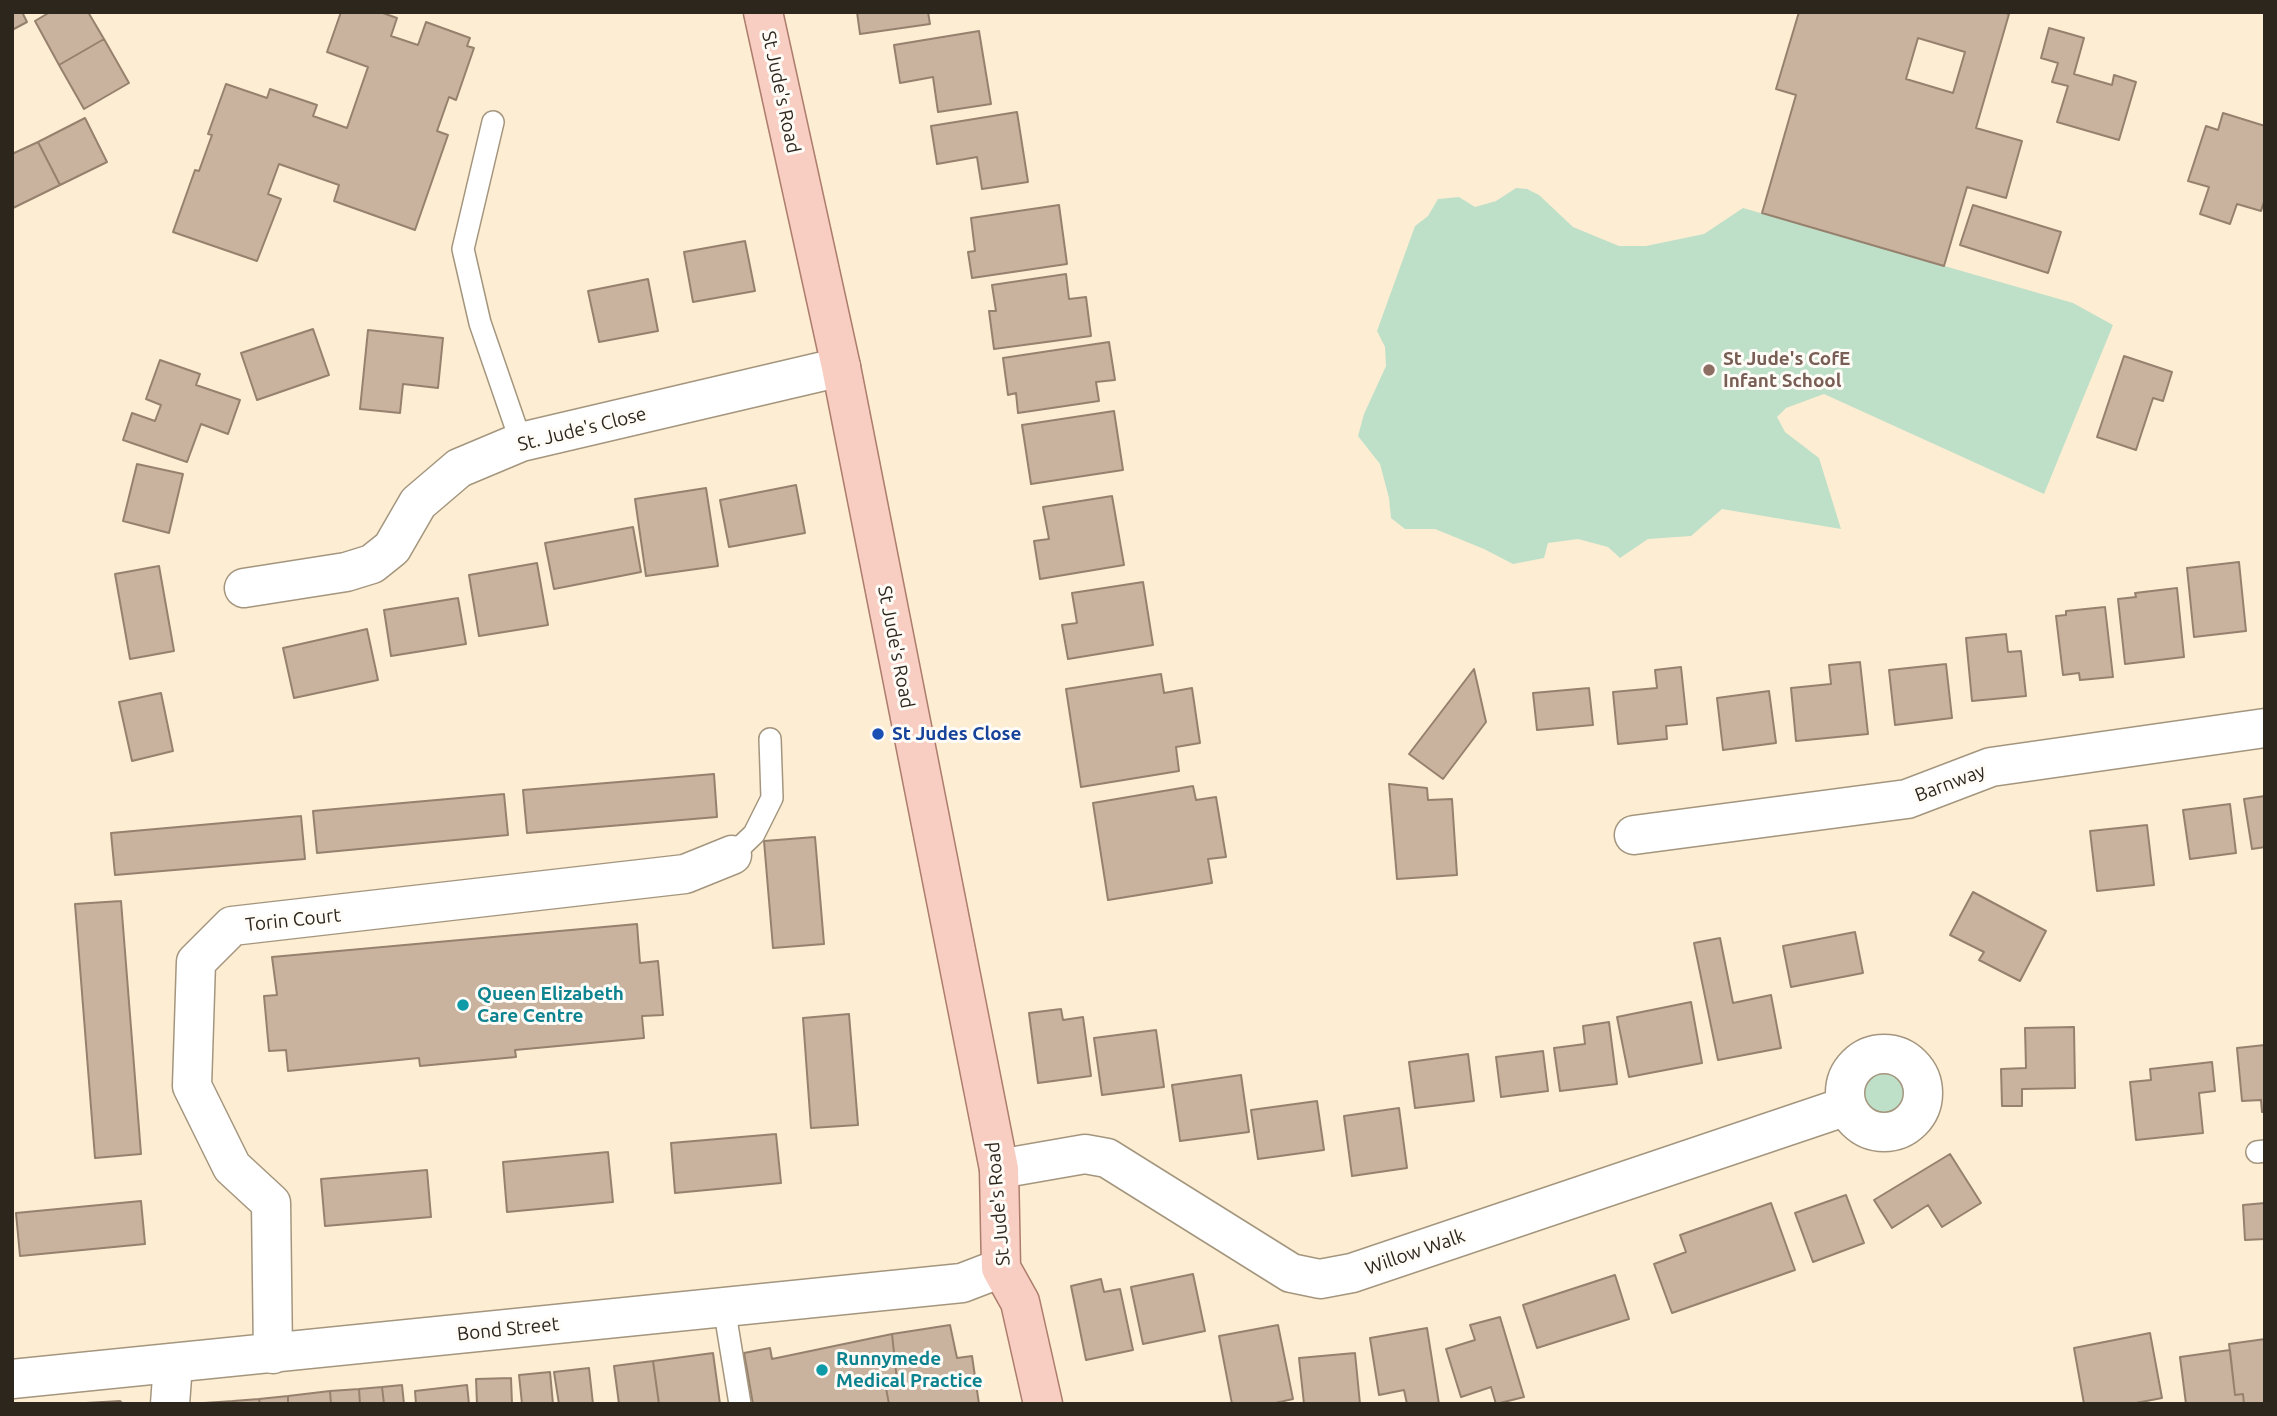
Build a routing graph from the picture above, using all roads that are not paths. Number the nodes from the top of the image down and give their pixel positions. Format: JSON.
{"nodes":[{"id":1,"x":763,"y":12,"type":"edge"},
{"id":2,"x":493,"y":122,"type":"dead end"},
{"id":3,"x":841,"y":367,"type":"junction"},
{"id":4,"x":521,"y":442,"type":"junction"},
{"id":5,"x":244,"y":588,"type":"dead end"},
{"id":6,"x":2265,"y":727,"type":"edge"},
{"id":7,"x":770,"y":739,"type":"dead end"},
{"id":8,"x":1634,"y":835,"type":"dead end"},
{"id":9,"x":732,"y":855,"type":"joint"},
{"id":10,"x":1847,"y":1107,"type":"dead end"},
{"id":11,"x":999,"y":1169,"type":"junction"},
{"id":12,"x":1001,"y":1268,"type":"junction"},
{"id":13,"x":724,"y":1307,"type":"junction"},
{"id":14,"x":273,"y":1354,"type":"junction"},
{"id":15,"x":173,"y":1364,"type":"junction"},
{"id":16,"x":12,"y":1380,"type":"edge"},
{"id":17,"x":170,"y":1404,"type":"edge"},
{"id":18,"x":740,"y":1404,"type":"edge"},
{"id":19,"x":1043,"y":1404,"type":"edge"}],
"edges":[{"from":1,"to":3,"type":"main road","name":"St Jude's Road"},
{"from":2,"to":4,"type":"lane"},
{"from":3,"to":4,"type":"street","name":"St. Jude's Close"},
{"from":3,"to":11,"type":"main road","name":"St Jude's Road"},
{"from":4,"to":5,"type":"street","name":"St. Jude's Close"},
{"from":6,"to":8,"type":"street","name":"Barnway"},
{"from":7,"to":9,"type":"lane"},
{"from":9,"to":14,"type":"street","name":"Torin Court"},
{"from":10,"to":11,"type":"street","name":"Willow Walk"},
{"from":11,"to":12,"type":"main road","name":"St Jude's Road"},
{"from":12,"to":13,"type":"street","name":"Bond Street"},
{"from":12,"to":19,"type":"main road","name":"St Jude's Road"},
{"from":13,"to":14,"type":"street","name":"Bond Street"},
{"from":13,"to":18,"type":"lane"},
{"from":14,"to":15,"type":"street","name":"Bond Street"},
{"from":15,"to":16,"type":"street","name":"Bond Street"},
{"from":15,"to":17,"type":"street"}]}
